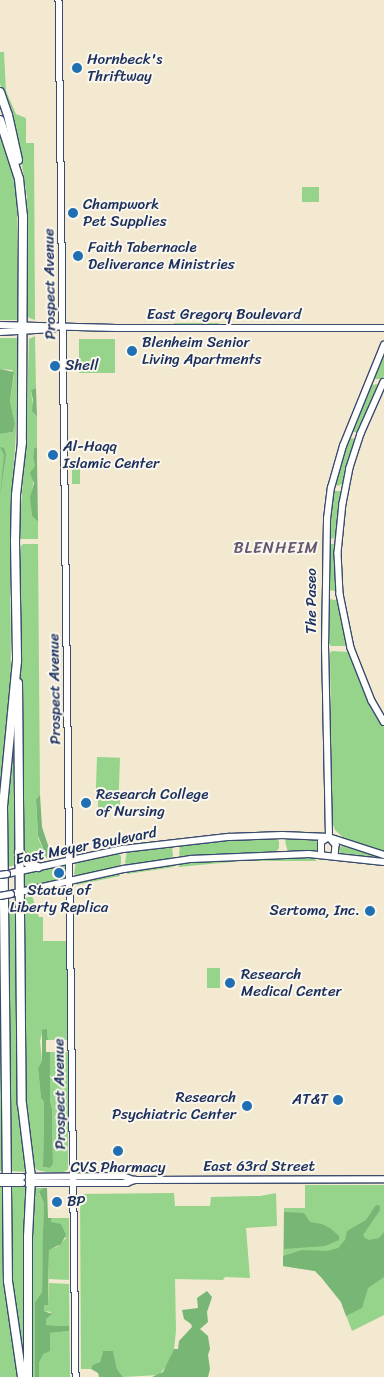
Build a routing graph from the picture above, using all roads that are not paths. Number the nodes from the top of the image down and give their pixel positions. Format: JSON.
{"nodes":[{"id":1,"x":59,"y":0,"type":"edge"},
{"id":2,"x":0,"y":92,"type":"edge"},
{"id":3,"x":0,"y":120,"type":"edge"},
{"id":4,"x":18,"y":179,"type":"junction"},
{"id":5,"x":0,"y":325,"type":"edge"},
{"id":6,"x":64,"y":326,"type":"junction"},
{"id":7,"x":23,"y":328,"type":"junction"},
{"id":8,"x":384,"y":328,"type":"edge"},
{"id":9,"x":0,"y":332,"type":"edge"},
{"id":10,"x":384,"y":345,"type":"edge"},
{"id":11,"x":384,"y":382,"type":"edge"},
{"id":12,"x":16,"y":662,"type":"junction"},
{"id":13,"x":384,"y":722,"type":"edge"},
{"id":14,"x":329,"y":837,"type":"junction"},
{"id":15,"x":18,"y":852,"type":"junction"},
{"id":16,"x":321,"y":855,"type":"junction"},
{"id":17,"x":384,"y":855,"type":"edge"},
{"id":18,"x":335,"y":856,"type":"junction"},
{"id":19,"x":70,"y":860,"type":"junction"},
{"id":20,"x":384,"y":862,"type":"edge"},
{"id":21,"x":38,"y":867,"type":"junction"},
{"id":22,"x":19,"y":872,"type":"junction"},
{"id":23,"x":0,"y":875,"type":"edge"},
{"id":24,"x":70,"y":880,"type":"junction"},
{"id":25,"x":15,"y":893,"type":"junction"},
{"id":26,"x":0,"y":896,"type":"edge"},
{"id":27,"x":74,"y":1176,"type":"junction"},
{"id":28,"x":0,"y":1177,"type":"edge"},
{"id":29,"x":22,"y":1180,"type":"junction"},
{"id":30,"x":31,"y":1180,"type":"junction"},
{"id":31,"x":134,"y":1180,"type":"junction"},
{"id":32,"x":384,"y":1180,"type":"edge"},
{"id":33,"x":0,"y":1183,"type":"edge"},
{"id":34,"x":74,"y":1183,"type":"junction"},
{"id":35,"x":22,"y":1377,"type":"edge"},
{"id":36,"x":28,"y":1377,"type":"edge"},
{"id":37,"x":76,"y":1377,"type":"edge"}],
"edges":[{"from":1,"to":6,"type":"main road","name":"Prospect Avenue"},
{"from":2,"to":4,"type":"highway"},
{"from":3,"to":4,"type":"highway"},
{"from":4,"to":7,"type":"highway"},
{"from":5,"to":7,"type":"main road","name":"East Gregory Boulevard"},
{"from":6,"to":7,"type":"main road","name":"East Gregory Boulevard"},
{"from":6,"to":8,"type":"main road","name":"East Gregory Boulevard"},
{"from":6,"to":19,"type":"main road","name":"Prospect Avenue"},
{"from":7,"to":9,"type":"main road","name":"East Gregory Boulevard"},
{"from":7,"to":12,"type":"highway"},
{"from":10,"to":14,"type":"main road","name":"The Paseo"},
{"from":11,"to":13,"type":"main road","name":"The Paseo"},
{"from":12,"to":15,"type":"highway"},
{"from":12,"to":35,"type":"highway"},
{"from":14,"to":16,"type":"main road"},
{"from":14,"to":17,"type":"main road","name":"East Meyer Boulevard"},
{"from":14,"to":18,"type":"main road"},
{"from":14,"to":19,"type":"main road","name":"East Meyer Boulevard"},
{"from":15,"to":21,"type":"highway"},
{"from":15,"to":22,"type":"highway"},
{"from":16,"to":18,"type":"main road","name":"East Meyer Boulevard"},
{"from":16,"to":24,"type":"main road","name":"East Meyer Boulevard"},
{"from":18,"to":20,"type":"main road"},
{"from":19,"to":21,"type":"main road","name":"East Meyer Boulevard"},
{"from":19,"to":24,"type":"main road","name":"Prospect Avenue"},
{"from":21,"to":22,"type":"main road","name":"East Meyer Boulevard"},
{"from":22,"to":23,"type":"main road","name":"East Meyer Boulevard","bridge":true},
{"from":22,"to":25,"type":"highway"},
{"from":24,"to":25,"type":"main road","name":"East Meyer Boulevard"},
{"from":24,"to":27,"type":"main road","name":"Prospect Avenue"},
{"from":25,"to":26,"type":"main road","name":"East Meyer Boulevard","bridge":true},
{"from":25,"to":30,"type":"highway"},
{"from":27,"to":30,"type":"main road","name":"East 63rd Street"},
{"from":27,"to":31,"type":"main road","name":"East 63rd Street"},
{"from":27,"to":34,"type":"main road","name":"Prospect Avenue"},
{"from":28,"to":29,"type":"main road","name":"East 63rd Street","bridge":true},
{"from":29,"to":30,"type":"main road","name":"East 63rd Street"},
{"from":29,"to":33,"type":"main road","name":"East 63rd Street","bridge":true},
{"from":30,"to":34,"type":"main road","name":"East 63rd Street"},
{"from":30,"to":36,"type":"highway"},
{"from":31,"to":32,"type":"main road","name":"East 63rd Street"},
{"from":31,"to":34,"type":"main road","name":"East 63rd Street"},
{"from":34,"to":37,"type":"main road","name":"Prospect Avenue"}]}
